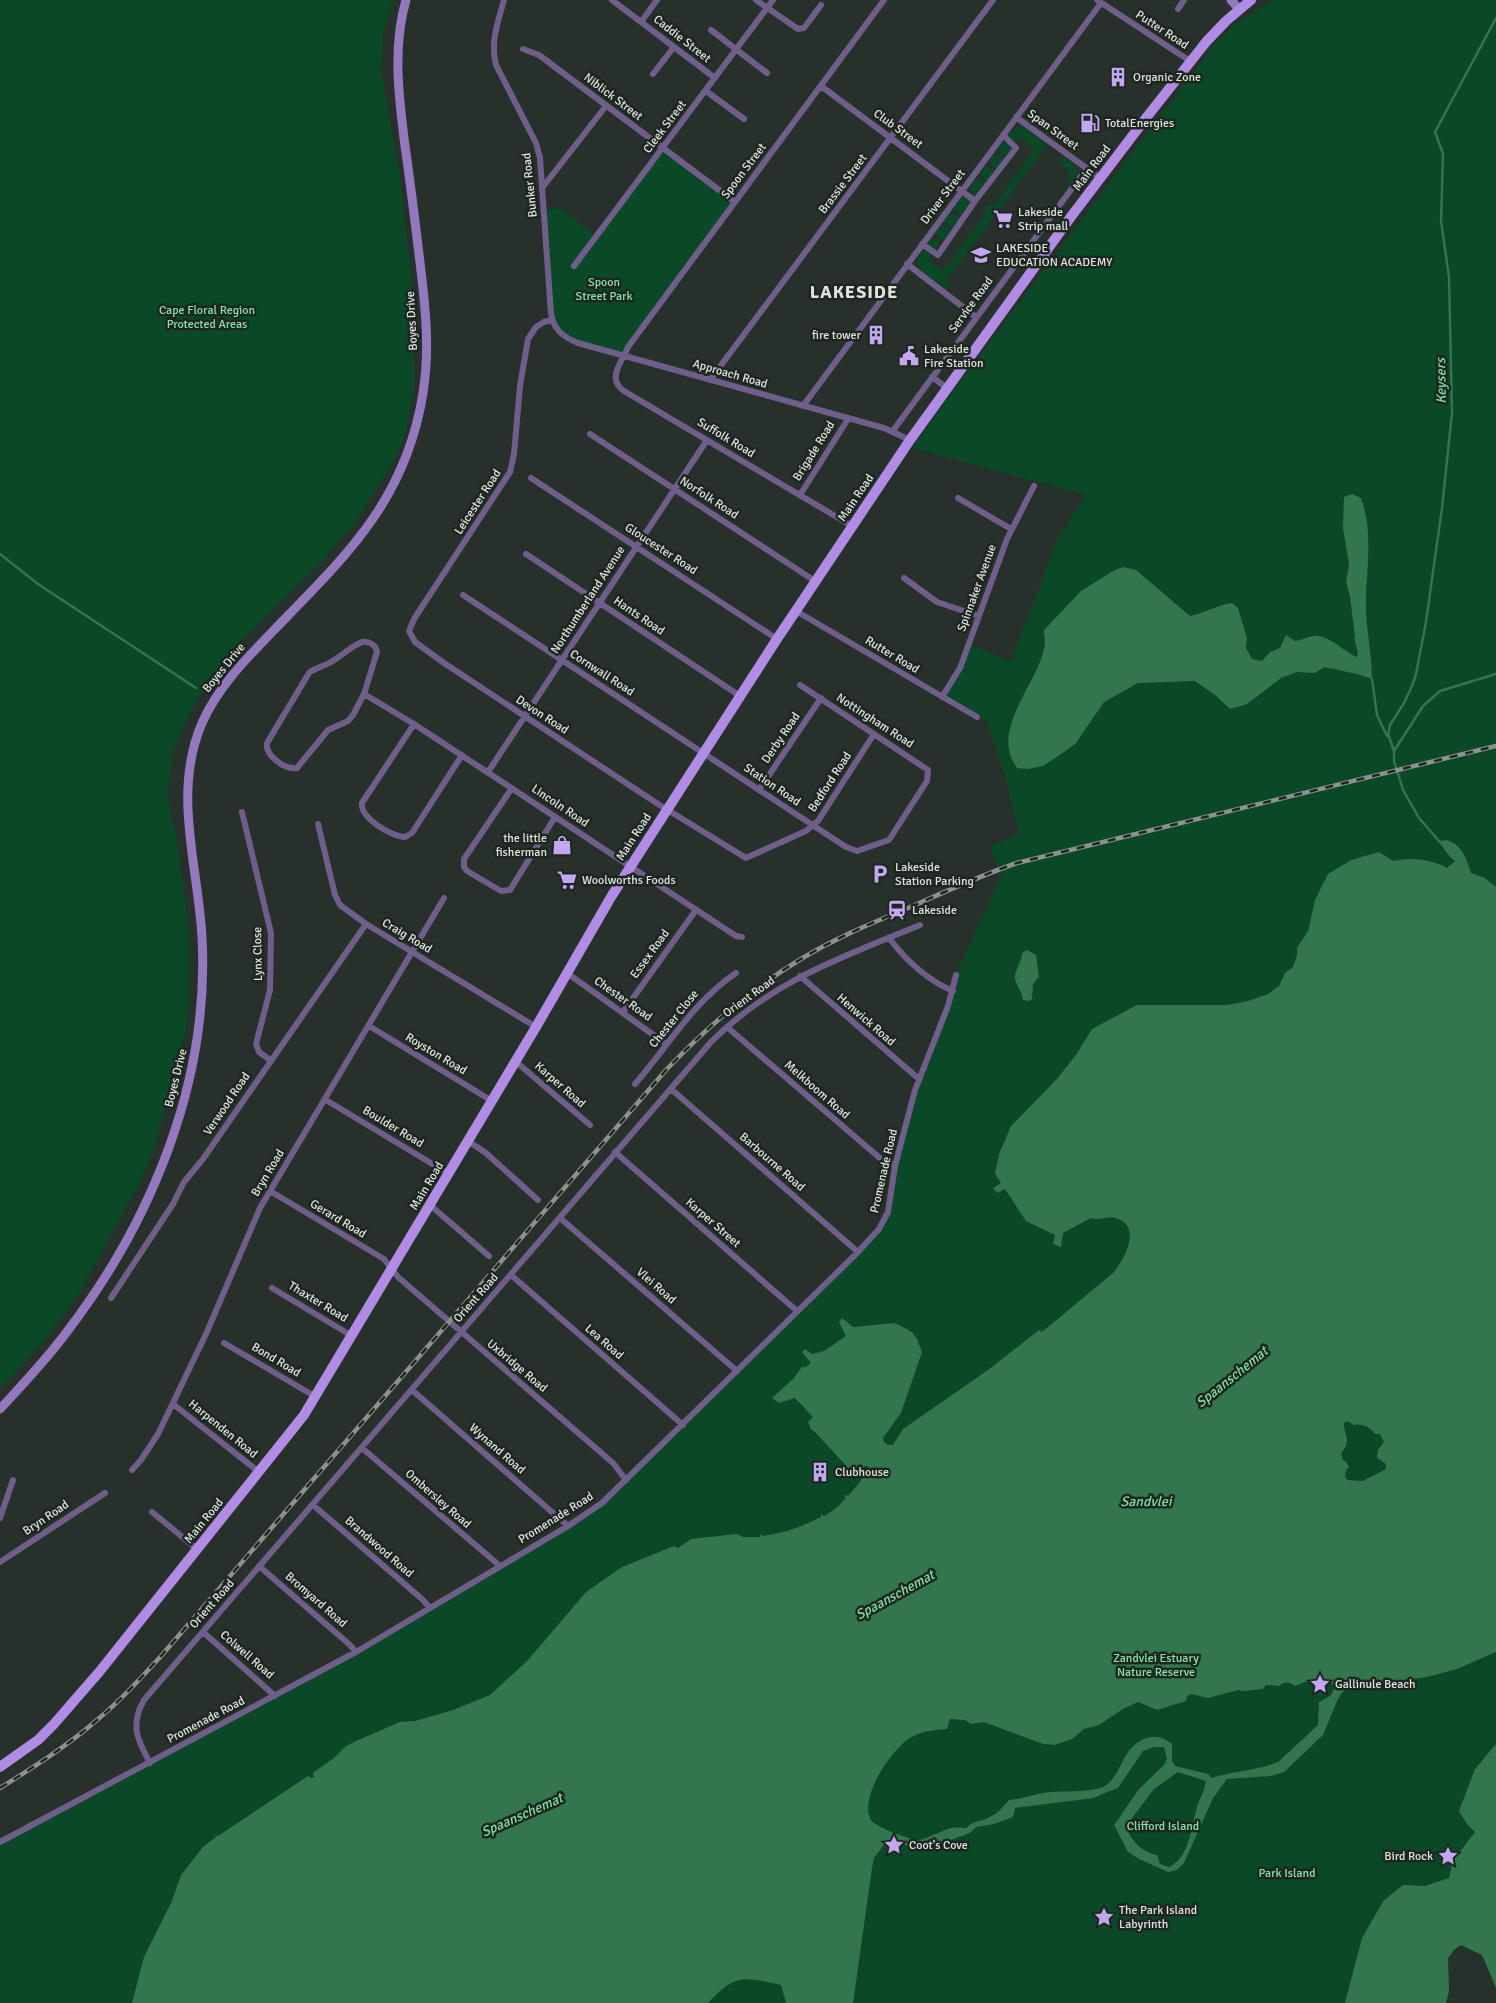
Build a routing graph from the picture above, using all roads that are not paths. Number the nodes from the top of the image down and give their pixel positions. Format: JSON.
{"nodes":[{"id":1,"x":406,"y":0,"type":"edge"},
{"id":2,"x":504,"y":0,"type":"edge"},
{"id":3,"x":612,"y":0,"type":"edge"},
{"id":4,"x":657,"y":0,"type":"edge"},
{"id":5,"x":756,"y":0,"type":"edge"},
{"id":6,"x":773,"y":0,"type":"edge"},
{"id":7,"x":884,"y":0,"type":"edge"},
{"id":8,"x":993,"y":0,"type":"edge"},
{"id":9,"x":1184,"y":0,"type":"edge"},
{"id":10,"x":1231,"y":0,"type":"edge"},
{"id":11,"x":1251,"y":0,"type":"edge"},
{"id":12,"x":1099,"y":1,"type":"edge"},
{"id":13,"x":821,"y":5,"type":"dead end"},
{"id":14,"x":767,"y":9,"type":"junction"},
{"id":15,"x":1178,"y":9,"type":"dead end"},
{"id":16,"x":1239,"y":9,"type":"junction"},
{"id":17,"x":641,"y":22,"type":"junction"},
{"id":18,"x":712,"y":30,"type":"dead end"},
{"id":19,"x":674,"y":47,"type":"junction"},
{"id":20,"x":523,"y":49,"type":"dead end"},
{"id":21,"x":736,"y":50,"type":"junction"},
{"id":22,"x":1190,"y":62,"type":"junction"},
{"id":23,"x":653,"y":74,"type":"dead end"},
{"id":24,"x":766,"y":74,"type":"dead end"},
{"id":25,"x":715,"y":78,"type":"junction"},
{"id":26,"x":821,"y":86,"type":"junction"},
{"id":27,"x":706,"y":91,"type":"junction"},
{"id":28,"x":606,"y":106,"type":"junction"},
{"id":29,"x":1016,"y":117,"type":"junction"},
{"id":30,"x":744,"y":119,"type":"dead end"},
{"id":31,"x":1003,"y":135,"type":"junction"},
{"id":32,"x":891,"y":138,"type":"junction"},
{"id":33,"x":662,"y":148,"type":"junction"},
{"id":34,"x":1087,"y":168,"type":"junction"},
{"id":35,"x":1100,"y":178,"type":"junction"},
{"id":36,"x":542,"y":188,"type":"junction"},
{"id":37,"x":962,"y":190,"type":"junction"},
{"id":38,"x":973,"y":199,"type":"junction"},
{"id":39,"x":735,"y":202,"type":"junction"},
{"id":40,"x":922,"y":244,"type":"junction"},
{"id":41,"x":907,"y":264,"type":"junction"},
{"id":42,"x":574,"y":266,"type":"dead end"},
{"id":43,"x":976,"y":317,"type":"junction"},
{"id":44,"x":552,"y":320,"type":"junction"},
{"id":45,"x":624,"y":356,"type":"junction"},
{"id":46,"x":932,"y":377,"type":"junction"},
{"id":47,"x":710,"y":380,"type":"junction"},
{"id":48,"x":947,"y":388,"type":"junction"},
{"id":49,"x":803,"y":406,"type":"junction"},
{"id":50,"x":848,"y":419,"type":"junction"},
{"id":51,"x":892,"y":432,"type":"junction"},
{"id":52,"x":590,"y":434,"type":"dead end"},
{"id":53,"x":707,"y":440,"type":"junction"},
{"id":54,"x":910,"y":440,"type":"junction"},
{"id":55,"x":531,"y":478,"type":"dead end"},
{"id":56,"x":1034,"y":486,"type":"dead end"},
{"id":57,"x":674,"y":489,"type":"junction"},
{"id":58,"x":800,"y":495,"type":"junction"},
{"id":59,"x":958,"y":498,"type":"dead end"},
{"id":60,"x":852,"y":526,"type":"junction"},
{"id":61,"x":1012,"y":529,"type":"junction"},
{"id":62,"x":637,"y":546,"type":"junction"},
{"id":63,"x":526,"y":554,"type":"dead end"},
{"id":64,"x":904,"y":578,"type":"dead end"},
{"id":65,"x":815,"y":581,"type":"junction"},
{"id":66,"x":463,"y":595,"type":"dead end"},
{"id":67,"x":600,"y":603,"type":"junction"},
{"id":68,"x":796,"y":611,"type":"junction"},
{"id":69,"x":979,"y":616,"type":"junction"},
{"id":70,"x":410,"y":635,"type":"joint"},
{"id":71,"x":777,"y":638,"type":"junction"},
{"id":72,"x":562,"y":660,"type":"junction"},
{"id":73,"x":800,"y":685,"type":"dead end"},
{"id":74,"x":364,"y":694,"type":"junction"},
{"id":75,"x":740,"y":696,"type":"junction"},
{"id":76,"x":820,"y":698,"type":"junction"},
{"id":77,"x":942,"y":698,"type":"junction"},
{"id":78,"x":525,"y":717,"type":"junction"},
{"id":79,"x":977,"y":718,"type":"dead end"},
{"id":80,"x":414,"y":724,"type":"junction"},
{"id":81,"x":874,"y":734,"type":"junction"},
{"id":82,"x":703,"y":753,"type":"junction"},
{"id":83,"x":462,"y":756,"type":"junction"},
{"id":84,"x":488,"y":772,"type":"junction"},
{"id":85,"x":512,"y":788,"type":"junction"},
{"id":86,"x":760,"y":790,"type":"junction"},
{"id":87,"x":666,"y":809,"type":"junction"},
{"id":88,"x":242,"y":812,"type":"dead end"},
{"id":89,"x":555,"y":817,"type":"junction"},
{"id":90,"x":318,"y":824,"type":"dead end"},
{"id":91,"x":813,"y":826,"type":"junction"},
{"id":92,"x":853,"y":851,"type":"joint"},
{"id":93,"x":630,"y":866,"type":"junction"},
{"id":94,"x":444,"y":898,"type":"dead end"},
{"id":95,"x":696,"y":910,"type":"junction"},
{"id":96,"x":366,"y":924,"type":"junction"},
{"id":97,"x":920,"y":925,"type":"dead end"},
{"id":98,"x":742,"y":937,"type":"dead end"},
{"id":99,"x":889,"y":938,"type":"junction"},
{"id":100,"x":413,"y":953,"type":"junction"},
{"id":101,"x":567,"y":973,"type":"junction"},
{"id":102,"x":736,"y":973,"type":"dead end"},
{"id":103,"x":956,"y":975,"type":"dead end"},
{"id":104,"x":800,"y":976,"type":"junction"},
{"id":105,"x":953,"y":991,"type":"junction"},
{"id":106,"x":623,"y":1012,"type":"junction"},
{"id":107,"x":369,"y":1026,"type":"junction"},
{"id":108,"x":536,"y":1027,"type":"junction"},
{"id":109,"x":727,"y":1027,"type":"junction"},
{"id":110,"x":666,"y":1044,"type":"junction"},
{"id":111,"x":270,"y":1060,"type":"junction"},
{"id":112,"x":515,"y":1061,"type":"junction"},
{"id":113,"x":919,"y":1079,"type":"junction"},
{"id":114,"x":635,"y":1084,"type":"dead end"},
{"id":115,"x":671,"y":1089,"type":"junction"},
{"id":116,"x":326,"y":1100,"type":"junction"},
{"id":117,"x":492,"y":1101,"type":"junction"},
{"id":118,"x":590,"y":1125,"type":"dead end"},
{"id":119,"x":468,"y":1141,"type":"junction"},
{"id":120,"x":615,"y":1152,"type":"junction"},
{"id":121,"x":894,"y":1166,"type":"junction"},
{"id":122,"x":449,"y":1174,"type":"junction"},
{"id":123,"x":270,"y":1191,"type":"junction"},
{"id":124,"x":538,"y":1200,"type":"dead end"},
{"id":125,"x":430,"y":1205,"type":"junction"},
{"id":126,"x":560,"y":1218,"type":"junction"},
{"id":127,"x":858,"y":1252,"type":"junction"},
{"id":128,"x":489,"y":1256,"type":"dead end"},
{"id":129,"x":392,"y":1269,"type":"junction"},
{"id":130,"x":511,"y":1276,"type":"junction"},
{"id":131,"x":272,"y":1288,"type":"dead end"},
{"id":132,"x":111,"y":1298,"type":"dead end"},
{"id":133,"x":797,"y":1311,"type":"junction"},
{"id":134,"x":461,"y":1333,"type":"junction"},
{"id":135,"x":352,"y":1336,"type":"junction"},
{"id":136,"x":224,"y":1344,"type":"dead end"},
{"id":137,"x":737,"y":1371,"type":"junction"},
{"id":138,"x":412,"y":1390,"type":"junction"},
{"id":139,"x":316,"y":1397,"type":"junction"},
{"id":140,"x":173,"y":1404,"type":"junction"},
{"id":141,"x":0,"y":1409,"type":"edge"},
{"id":142,"x":682,"y":1425,"type":"junction"},
{"id":143,"x":362,"y":1448,"type":"junction"},
{"id":144,"x":132,"y":1470,"type":"dead end"},
{"id":145,"x":258,"y":1472,"type":"junction"},
{"id":146,"x":13,"y":1480,"type":"dead end"},
{"id":147,"x":626,"y":1480,"type":"junction"},
{"id":148,"x":104,"y":1493,"type":"dead end"},
{"id":149,"x":313,"y":1505,"type":"junction"},
{"id":150,"x":152,"y":1512,"type":"dead end"},
{"id":151,"x":0,"y":1518,"type":"edge"},
{"id":152,"x":568,"y":1526,"type":"junction"},
{"id":153,"x":197,"y":1549,"type":"junction"},
{"id":154,"x":0,"y":1562,"type":"edge"},
{"id":155,"x":259,"y":1566,"type":"junction"},
{"id":156,"x":500,"y":1566,"type":"junction"},
{"id":157,"x":430,"y":1608,"type":"junction"},
{"id":158,"x":203,"y":1632,"type":"junction"},
{"id":159,"x":356,"y":1652,"type":"junction"},
{"id":160,"x":275,"y":1696,"type":"junction"},
{"id":161,"x":150,"y":1763,"type":"junction"},
{"id":162,"x":0,"y":1767,"type":"edge"},
{"id":163,"x":0,"y":1842,"type":"edge"}],
"edges":[{"from":1,"to":141,"type":"main road","name":"Boyes Drive"},
{"from":2,"to":36,"type":"street","name":"Bunker Road"},
{"from":3,"to":17,"type":"street","name":"Caddie Street"},
{"from":4,"to":17,"type":"street"},
{"from":5,"to":14,"type":"street"},
{"from":6,"to":14,"type":"street","name":"Cleek Street"},
{"from":7,"to":26,"type":"street","name":"Spoon Street"},
{"from":8,"to":32,"type":"street","name":"Brassie Street"},
{"from":9,"to":15,"type":"street"},
{"from":10,"to":16,"type":"main road"},
{"from":11,"to":16,"type":"main road","name":"Main Road"},
{"from":12,"to":22,"type":"street","name":"Putter Road"},
{"from":12,"to":29,"type":"street","name":"Driver Street"},
{"from":13,"to":14,"type":"street"},
{"from":14,"to":21,"type":"street","name":"Cleek Street"},
{"from":16,"to":22,"type":"main road","name":"Main Road"},
{"from":17,"to":19,"type":"street","name":"Caddie Street"},
{"from":18,"to":21,"type":"street"},
{"from":19,"to":23,"type":"street"},
{"from":19,"to":25,"type":"street","name":"Caddie Street"},
{"from":20,"to":28,"type":"street","name":"Niblick Street"},
{"from":21,"to":24,"type":"street"},
{"from":21,"to":25,"type":"street","name":"Cleek Street"},
{"from":22,"to":35,"type":"main road","name":"Main Road"},
{"from":25,"to":27,"type":"street","name":"Cleek Street"},
{"from":26,"to":32,"type":"street","name":"Club Street"},
{"from":26,"to":39,"type":"street","name":"Spoon Street"},
{"from":27,"to":30,"type":"street"},
{"from":27,"to":33,"type":"street","name":"Cleek Street"},
{"from":28,"to":33,"type":"street","name":"Niblick Street"},
{"from":28,"to":36,"type":"street"},
{"from":29,"to":31,"type":"street","name":"Driver Street"},
{"from":29,"to":34,"type":"street","name":"Span Street"},
{"from":31,"to":37,"type":"street","name":"Driver Street"},
{"from":31,"to":38,"type":"street"},
{"from":32,"to":37,"type":"street","name":"Club Street"},
{"from":32,"to":47,"type":"street","name":"Brassie Street"},
{"from":33,"to":39,"type":"street","name":"Niblick Street"},
{"from":33,"to":42,"type":"street","name":"Cleek Street"},
{"from":34,"to":35,"type":"street","name":"Span Street"},
{"from":34,"to":43,"type":"street","name":"Service Road"},
{"from":35,"to":48,"type":"main road","name":"Main Road"},
{"from":36,"to":44,"type":"street","name":"Bunker Road"},
{"from":37,"to":38,"type":"street","name":"Club Street"},
{"from":37,"to":40,"type":"street","name":"Driver Street"},
{"from":38,"to":40,"type":"street"},
{"from":39,"to":45,"type":"street","name":"Spoon Street"},
{"from":40,"to":41,"type":"street","name":"Driver Street"},
{"from":41,"to":43,"type":"street"},
{"from":41,"to":49,"type":"street","name":"Driver Street"},
{"from":43,"to":46,"type":"street","name":"Service Road"},
{"from":44,"to":45,"type":"street","name":"Approach Road"},
{"from":44,"to":70,"type":"street","name":"Leicester Road"},
{"from":45,"to":47,"type":"street","name":"Approach Road"},
{"from":45,"to":53,"type":"street","name":"Suffolk Road"},
{"from":46,"to":48,"type":"street"},
{"from":46,"to":51,"type":"street","name":"Service Road"},
{"from":47,"to":49,"type":"street","name":"Approach Road"},
{"from":48,"to":54,"type":"main road","name":"Main Road"},
{"from":49,"to":50,"type":"street","name":"Approach Road"},
{"from":50,"to":51,"type":"street","name":"Approach Road"},
{"from":50,"to":58,"type":"street","name":"Brigade Road"},
{"from":51,"to":54,"type":"street","name":"Approach Road"},
{"from":52,"to":57,"type":"street","name":"Norfolk Road"},
{"from":53,"to":57,"type":"street","name":"Northumberland Avenue"},
{"from":53,"to":58,"type":"street","name":"Suffolk Road"},
{"from":54,"to":60,"type":"main road","name":"Main Road"},
{"from":55,"to":62,"type":"street","name":"Gloucester Road"},
{"from":56,"to":61,"type":"street","name":"Spinnaker Avenue"},
{"from":57,"to":62,"type":"street","name":"Northumberland Avenue"},
{"from":57,"to":65,"type":"street","name":"Norfolk Road"},
{"from":58,"to":60,"type":"street","name":"Suffolk Road"},
{"from":59,"to":61,"type":"street"},
{"from":60,"to":65,"type":"main road","name":"Main Road"},
{"from":61,"to":69,"type":"street","name":"Spinnaker Avenue"},
{"from":62,"to":67,"type":"street","name":"Northumberland Avenue"},
{"from":62,"to":71,"type":"street","name":"Gloucester Road"},
{"from":63,"to":67,"type":"street","name":"Hants Road"},
{"from":64,"to":69,"type":"street"},
{"from":65,"to":68,"type":"main road","name":"Main Road"},
{"from":66,"to":72,"type":"street","name":"Cornwall Road"},
{"from":67,"to":72,"type":"street","name":"Northumberland Avenue"},
{"from":67,"to":75,"type":"street","name":"Hants Road"},
{"from":68,"to":71,"type":"main road","name":"Main Road"},
{"from":68,"to":77,"type":"street","name":"Rutter Road"},
{"from":69,"to":77,"type":"street","name":"Spinnaker Avenue"},
{"from":70,"to":78,"type":"street","name":"Devon Road"},
{"from":71,"to":75,"type":"main road","name":"Main Road"},
{"from":72,"to":78,"type":"street","name":"Northumberland Avenue"},
{"from":72,"to":82,"type":"street","name":"Cornwall Road"},
{"from":73,"to":76,"type":"street","name":"Nottingham Road"},
{"from":74,"to":74,"type":"street"},
{"from":74,"to":80,"type":"street","name":"Lincoln Road"},
{"from":75,"to":82,"type":"main road","name":"Main Road"},
{"from":76,"to":81,"type":"street","name":"Nottingham Road"},
{"from":76,"to":86,"type":"street","name":"Derby Road"},
{"from":77,"to":79,"type":"street","name":"Rutter Road"},
{"from":78,"to":84,"type":"street","name":"Northumberland Avenue"},
{"from":78,"to":87,"type":"street","name":"Devon Road"},
{"from":80,"to":83,"type":"street","name":"Lincoln Road"},
{"from":80,"to":83,"type":"street"},
{"from":81,"to":91,"type":"street","name":"Bedford Road"},
{"from":81,"to":92,"type":"street","name":"Nottingham Road"},
{"from":82,"to":86,"type":"street","name":"Station Road"},
{"from":82,"to":87,"type":"main road","name":"Main Road"},
{"from":83,"to":84,"type":"street","name":"Lincoln Road"},
{"from":84,"to":85,"type":"street","name":"Lincoln Road"},
{"from":85,"to":89,"type":"street","name":"Lincoln Road"},
{"from":85,"to":89,"type":"street"},
{"from":86,"to":91,"type":"street","name":"Station Road"},
{"from":87,"to":91,"type":"street","name":"Bedford Road"},
{"from":87,"to":93,"type":"main road","name":"Main Road"},
{"from":88,"to":111,"type":"street","name":"Lynx Close"},
{"from":89,"to":93,"type":"street","name":"Lincoln Road"},
{"from":90,"to":96,"type":"street","name":"Craig Road"},
{"from":91,"to":92,"type":"street","name":"Station Road"},
{"from":93,"to":95,"type":"street","name":"Lincoln Road"},
{"from":93,"to":101,"type":"main road","name":"Main Road"},
{"from":94,"to":100,"type":"street","name":"Bryn Road"},
{"from":95,"to":98,"type":"street","name":"Lincoln Road"},
{"from":95,"to":106,"type":"street","name":"Essex Road"},
{"from":96,"to":100,"type":"street","name":"Craig Road"},
{"from":96,"to":111,"type":"street","name":"Verwood Road"},
{"from":97,"to":99,"type":"street","name":"Orient Road"},
{"from":99,"to":104,"type":"street","name":"Orient Road"},
{"from":99,"to":105,"type":"street"},
{"from":100,"to":107,"type":"street","name":"Bryn Road"},
{"from":100,"to":108,"type":"street","name":"Craig Road"},
{"from":101,"to":106,"type":"street","name":"Chester Road"},
{"from":101,"to":108,"type":"main road","name":"Main Road"},
{"from":102,"to":110,"type":"street","name":"Chester Close"},
{"from":103,"to":105,"type":"street","name":"Promenade Road"},
{"from":104,"to":109,"type":"street","name":"Orient Road"},
{"from":104,"to":113,"type":"street","name":"Henwick Road"},
{"from":105,"to":113,"type":"street","name":"Promenade Road"},
{"from":106,"to":110,"type":"street","name":"Chester Road"},
{"from":107,"to":116,"type":"street","name":"Bryn Road"},
{"from":107,"to":117,"type":"street","name":"Royston Road"},
{"from":108,"to":112,"type":"main road","name":"Main Road"},
{"from":109,"to":115,"type":"street","name":"Orient Road"},
{"from":109,"to":121,"type":"street","name":"Melkboom Road"},
{"from":110,"to":114,"type":"street","name":"Chester Close"},
{"from":111,"to":132,"type":"street","name":"Verwood Road"},
{"from":112,"to":117,"type":"main road","name":"Main Road"},
{"from":112,"to":118,"type":"street","name":"Karper Road"},
{"from":113,"to":121,"type":"street","name":"Promenade Road"},
{"from":115,"to":120,"type":"street","name":"Orient Road"},
{"from":115,"to":127,"type":"street","name":"Barbourne Road"},
{"from":116,"to":122,"type":"street","name":"Boulder Road"},
{"from":116,"to":123,"type":"street","name":"Bryn Road"},
{"from":117,"to":119,"type":"main road","name":"Main Road"},
{"from":119,"to":122,"type":"main road","name":"Main Road"},
{"from":119,"to":124,"type":"street"},
{"from":120,"to":126,"type":"street","name":"Orient Road"},
{"from":120,"to":133,"type":"street","name":"Karper Street"},
{"from":121,"to":127,"type":"street","name":"Promenade Road"},
{"from":122,"to":125,"type":"main road","name":"Main Road"},
{"from":123,"to":129,"type":"street","name":"Gerard Road"},
{"from":123,"to":140,"type":"street","name":"Bryn Road"},
{"from":125,"to":128,"type":"street"},
{"from":125,"to":129,"type":"main road","name":"Main Road"},
{"from":126,"to":130,"type":"street","name":"Orient Road"},
{"from":126,"to":137,"type":"street","name":"Vlei Road"},
{"from":127,"to":133,"type":"street","name":"Promenade Road"},
{"from":129,"to":134,"type":"street","name":"Uxbridge Road"},
{"from":129,"to":135,"type":"main road","name":"Main Road"},
{"from":130,"to":134,"type":"street","name":"Orient Road"},
{"from":130,"to":142,"type":"street","name":"Lea Road"},
{"from":131,"to":135,"type":"street","name":"Thaxter Road"},
{"from":133,"to":137,"type":"street","name":"Promenade Road"},
{"from":134,"to":138,"type":"street","name":"Orient Road"},
{"from":134,"to":147,"type":"street","name":"Uxbridge Road"},
{"from":135,"to":139,"type":"main road","name":"Main Road"},
{"from":136,"to":139,"type":"street","name":"Bond Road"},
{"from":137,"to":142,"type":"street","name":"Promenade Road"},
{"from":138,"to":143,"type":"street","name":"Orient Road"},
{"from":138,"to":152,"type":"street","name":"Wynand Road"},
{"from":139,"to":145,"type":"main road","name":"Main Road"},
{"from":140,"to":144,"type":"street","name":"Bryn Road"},
{"from":140,"to":145,"type":"street","name":"Harpenden Road"},
{"from":142,"to":147,"type":"street","name":"Promenade Road"},
{"from":143,"to":149,"type":"street","name":"Orient Road"},
{"from":143,"to":156,"type":"street","name":"Ombersley Road"},
{"from":145,"to":153,"type":"main road","name":"Main Road"},
{"from":146,"to":151,"type":"street"},
{"from":147,"to":152,"type":"street","name":"Promenade Road"},
{"from":148,"to":154,"type":"street","name":"Bryn Road"},
{"from":149,"to":155,"type":"street","name":"Orient Road"},
{"from":149,"to":157,"type":"street","name":"Brandwood Road"},
{"from":150,"to":153,"type":"street"},
{"from":152,"to":156,"type":"street","name":"Promenade Road"},
{"from":153,"to":162,"type":"main road","name":"Main Road"},
{"from":155,"to":158,"type":"street","name":"Orient Road"},
{"from":155,"to":159,"type":"street","name":"Bromyard Road"},
{"from":156,"to":157,"type":"street","name":"Promenade Road"},
{"from":157,"to":159,"type":"street","name":"Promenade Road"},
{"from":158,"to":160,"type":"street","name":"Colwell Road"},
{"from":158,"to":161,"type":"street","name":"Orient Road"},
{"from":159,"to":160,"type":"street","name":"Promenade Road"},
{"from":160,"to":161,"type":"street","name":"Promenade Road"},
{"from":161,"to":163,"type":"street","name":"Promenade Road"}]}
